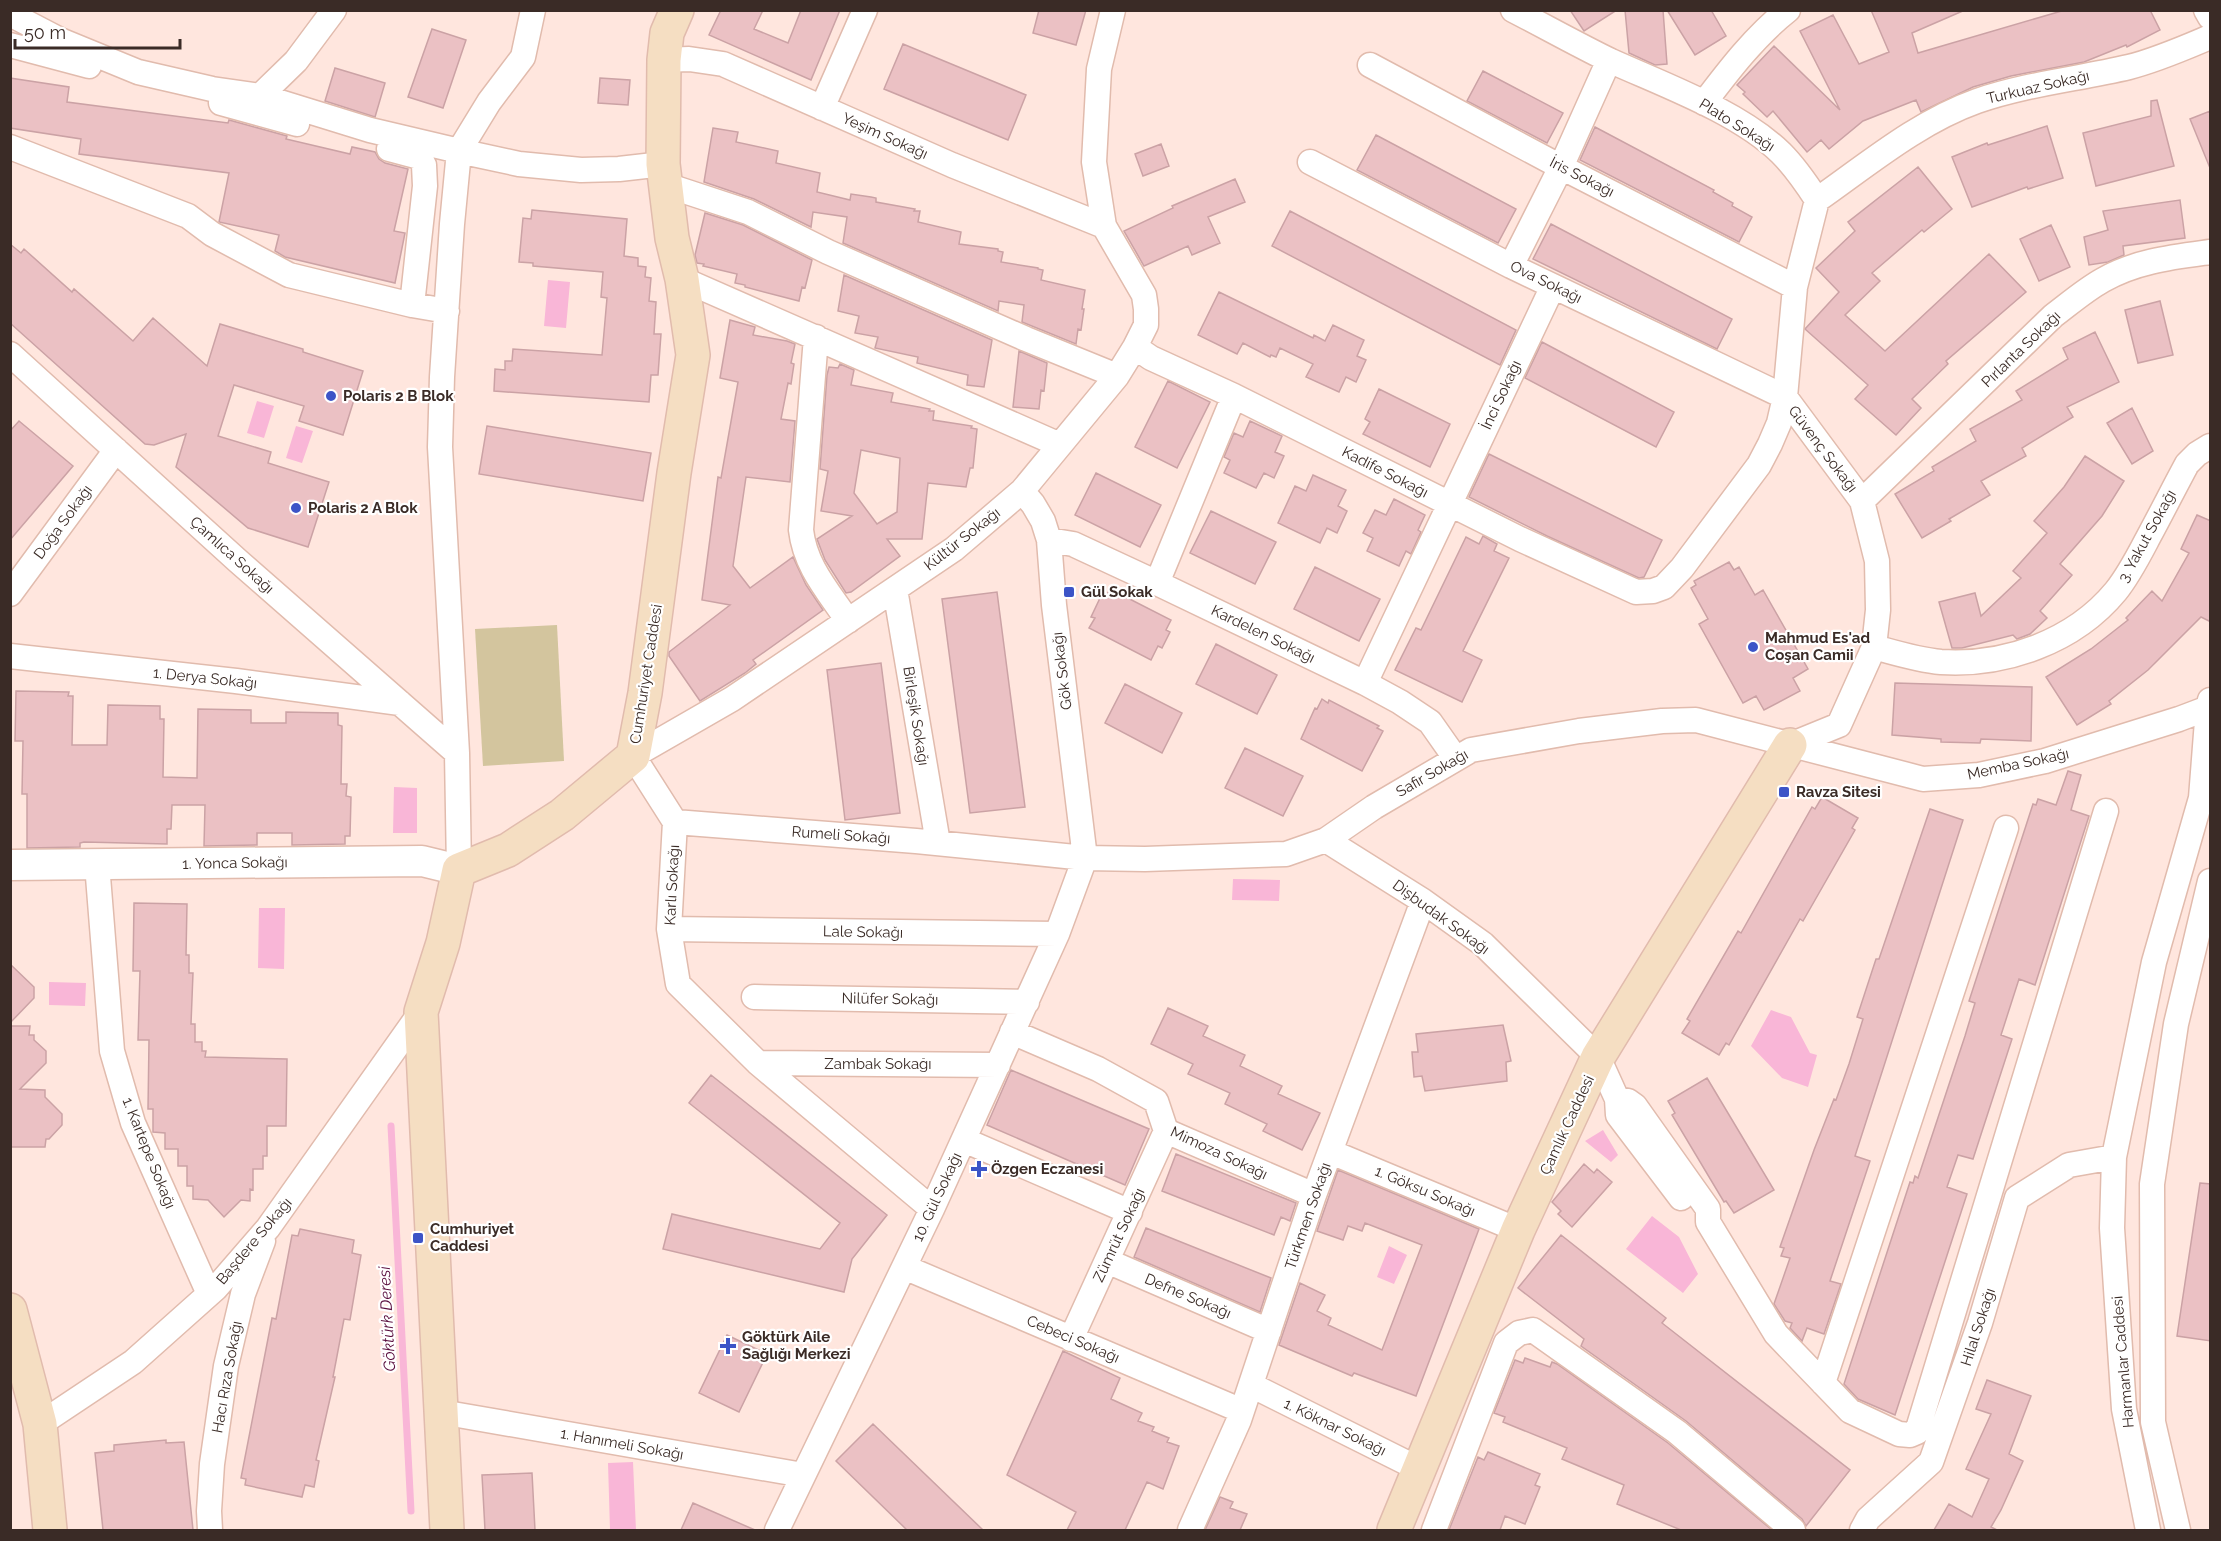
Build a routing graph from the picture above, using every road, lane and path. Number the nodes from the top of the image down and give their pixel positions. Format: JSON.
{"nodes":[{"id":1,"x":334,"y":10,"type":"edge"},
{"id":2,"x":533,"y":10,"type":"edge"},
{"id":3,"x":677,"y":10,"type":"edge"},
{"id":4,"x":865,"y":10,"type":"edge"},
{"id":5,"x":1113,"y":10,"type":"edge"},
{"id":6,"x":1788,"y":10,"type":"edge"},
{"id":7,"x":2206,"y":10,"type":"edge"},
{"id":8,"x":1523,"y":12,"type":"edge"},
{"id":9,"x":10,"y":14,"type":"edge"},
{"id":10,"x":2211,"y":16,"type":"edge"},
{"id":11,"x":2211,"y":37,"type":"edge"},
{"id":12,"x":10,"y":45,"type":"edge"},
{"id":13,"x":664,"y":60,"type":"junction"},
{"id":14,"x":1609,"y":60,"type":"junction"},
{"id":15,"x":1370,"y":65,"type":"dead end"},
{"id":16,"x":260,"y":96,"type":"junction"},
{"id":17,"x":1704,"y":103,"type":"junction"},
{"id":18,"x":822,"y":108,"type":"junction"},
{"id":19,"x":10,"y":147,"type":"edge"},
{"id":20,"x":459,"y":151,"type":"junction"},
{"id":21,"x":1310,"y":162,"type":"dead end"},
{"id":22,"x":1561,"y":167,"type":"junction"},
{"id":23,"x":665,"y":174,"type":"junction"},
{"id":24,"x":1817,"y":200,"type":"junction"},
{"id":25,"x":1104,"y":226,"type":"junction"},
{"id":26,"x":2211,"y":252,"type":"edge"},
{"id":27,"x":1511,"y":266,"type":"junction"},
{"id":28,"x":682,"y":279,"type":"junction"},
{"id":29,"x":1553,"y":286,"type":"junction"},
{"id":30,"x":1795,"y":287,"type":"junction"},
{"id":31,"x":412,"y":305,"type":"junction"},
{"id":32,"x":447,"y":311,"type":"junction"},
{"id":33,"x":816,"y":337,"type":"junction"},
{"id":34,"x":1135,"y":347,"type":"junction"},
{"id":35,"x":10,"y":354,"type":"edge"},
{"id":36,"x":1117,"y":376,"type":"junction"},
{"id":37,"x":1234,"y":396,"type":"junction"},
{"id":38,"x":1785,"y":397,"type":"junction"},
{"id":39,"x":1060,"y":445,"type":"junction"},
{"id":40,"x":2211,"y":446,"type":"edge"},
{"id":41,"x":116,"y":450,"type":"junction"},
{"id":42,"x":1022,"y":491,"type":"junction"},
{"id":43,"x":1862,"y":501,"type":"junction"},
{"id":44,"x":1449,"y":504,"type":"junction"},
{"id":45,"x":1049,"y":540,"type":"junction"},
{"id":46,"x":1157,"y":582,"type":"junction"},
{"id":47,"x":895,"y":589,"type":"junction"},
{"id":48,"x":10,"y":594,"type":"edge"},
{"id":49,"x":848,"y":621,"type":"junction"},
{"id":50,"x":1874,"y":647,"type":"junction"},
{"id":51,"x":10,"y":656,"type":"edge"},
{"id":52,"x":1365,"y":683,"type":"junction"},
{"id":53,"x":400,"y":703,"type":"junction"},
{"id":54,"x":2209,"y":704,"type":"edge"},
{"id":55,"x":1790,"y":745,"type":"junction"},
{"id":56,"x":457,"y":753,"type":"junction"},
{"id":57,"x":633,"y":756,"type":"junction"},
{"id":58,"x":1456,"y":759,"type":"junction"},
{"id":59,"x":2206,"y":796,"type":"edge"},
{"id":60,"x":2106,"y":811,"type":"dead end"},
{"id":61,"x":675,"y":822,"type":"junction"},
{"id":62,"x":2007,"y":828,"type":"dead end"},
{"id":63,"x":1326,"y":840,"type":"junction"},
{"id":64,"x":938,"y":843,"type":"junction"},
{"id":65,"x":1085,"y":858,"type":"junction"},
{"id":66,"x":97,"y":864,"type":"junction"},
{"id":67,"x":10,"y":865,"type":"edge"},
{"id":68,"x":459,"y":870,"type":"junction"},
{"id":69,"x":2211,"y":881,"type":"edge"},
{"id":70,"x":1424,"y":901,"type":"junction"},
{"id":71,"x":669,"y":929,"type":"junction"},
{"id":72,"x":1057,"y":934,"type":"junction"},
{"id":73,"x":754,"y":997,"type":"dead end"},
{"id":74,"x":1026,"y":1002,"type":"junction"},
{"id":75,"x":421,"y":1012,"type":"junction"},
{"id":76,"x":1012,"y":1032,"type":"junction"},
{"id":77,"x":1598,"y":1057,"type":"junction"},
{"id":78,"x":758,"y":1063,"type":"junction"},
{"id":79,"x":998,"y":1065,"type":"junction"},
{"id":80,"x":1166,"y":1131,"type":"junction"},
{"id":81,"x":964,"y":1140,"type":"junction"},
{"id":82,"x":1331,"y":1152,"type":"junction"},
{"id":83,"x":2114,"y":1157,"type":"junction"},
{"id":84,"x":1314,"y":1195,"type":"junction"},
{"id":85,"x":932,"y":1209,"type":"junction"},
{"id":86,"x":1130,"y":1212,"type":"junction"},
{"id":87,"x":268,"y":1228,"type":"junction"},
{"id":88,"x":1518,"y":1230,"type":"junction"},
{"id":89,"x":1107,"y":1261,"type":"junction"},
{"id":90,"x":904,"y":1267,"type":"junction"},
{"id":91,"x":209,"y":1294,"type":"junction"},
{"id":92,"x":10,"y":1310,"type":"edge"},
{"id":93,"x":1269,"y":1331,"type":"junction"},
{"id":94,"x":1071,"y":1338,"type":"junction"},
{"id":95,"x":1823,"y":1383,"type":"junction"},
{"id":96,"x":1251,"y":1385,"type":"junction"},
{"id":97,"x":1242,"y":1411,"type":"junction"},
{"id":98,"x":441,"y":1412,"type":"junction"},
{"id":99,"x":40,"y":1424,"type":"junction"},
{"id":100,"x":1419,"y":1469,"type":"junction"},
{"id":101,"x":803,"y":1475,"type":"junction"},
{"id":102,"x":50,"y":1530,"type":"edge"},
{"id":103,"x":210,"y":1530,"type":"edge"},
{"id":104,"x":447,"y":1530,"type":"edge"},
{"id":105,"x":777,"y":1530,"type":"edge"},
{"id":106,"x":1190,"y":1530,"type":"edge"},
{"id":107,"x":1394,"y":1530,"type":"edge"},
{"id":108,"x":1434,"y":1530,"type":"edge"},
{"id":109,"x":1793,"y":1530,"type":"edge"},
{"id":110,"x":1862,"y":1530,"type":"edge"},
{"id":111,"x":2148,"y":1530,"type":"edge"},
{"id":112,"x":2178,"y":1530,"type":"edge"}],
"edges":[{"from":1,"to":16,"type":"street"},
{"from":2,"to":20,"type":"street"},
{"from":3,"to":13,"type":"main road","name":"Cumhuriyet Caddesi"},
{"from":4,"to":18,"type":"street"},
{"from":5,"to":25,"type":"street"},
{"from":6,"to":17,"type":"street"},
{"from":7,"to":10,"type":"street"},
{"from":8,"to":14,"type":"street","name":"Plato Sokağı"},
{"from":9,"to":16,"type":"street"},
{"from":11,"to":24,"type":"street","name":"Turkuaz Sokağı"},
{"from":12,"to":31,"type":"street"},
{"from":13,"to":18,"type":"street","name":"Yeşim Sokağı"},
{"from":13,"to":23,"type":"main road","name":"Cumhuriyet Caddesi"},
{"from":14,"to":17,"type":"street","name":"Plato Sokağı"},
{"from":14,"to":22,"type":"street"},
{"from":15,"to":22,"type":"street","name":"İris Sokağı"},
{"from":16,"to":20,"type":"street"},
{"from":17,"to":24,"type":"street","name":"Plato Sokağı"},
{"from":18,"to":25,"type":"street","name":"Yeşim Sokağı"},
{"from":19,"to":31,"type":"street"},
{"from":20,"to":23,"type":"street"},
{"from":20,"to":32,"type":"street"},
{"from":21,"to":27,"type":"street","name":"Ova Sokağı"},
{"from":22,"to":27,"type":"street"},
{"from":22,"to":30,"type":"street","name":"İris Sokağı"},
{"from":23,"to":28,"type":"main road","name":"Cumhuriyet Caddesi"},
{"from":23,"to":36,"type":"street"},
{"from":24,"to":30,"type":"street"},
{"from":25,"to":34,"type":"street","name":"Kültür Sokağı"},
{"from":26,"to":43,"type":"street","name":"Pırlanta Sokağı"},
{"from":27,"to":29,"type":"street","name":"Ova Sokağı"},
{"from":28,"to":33,"type":"street"},
{"from":28,"to":57,"type":"main road","name":"Cumhuriyet Caddesi"},
{"from":29,"to":38,"type":"street","name":"Ova Sokağı"},
{"from":29,"to":44,"type":"street","name":"İnci Sokağı"},
{"from":30,"to":38,"type":"street"},
{"from":31,"to":32,"type":"street"},
{"from":32,"to":56,"type":"street"},
{"from":33,"to":39,"type":"street"},
{"from":33,"to":49,"type":"street"},
{"from":34,"to":36,"type":"street","name":"Kültür Sokağı"},
{"from":34,"to":37,"type":"street","name":"Kadife Sokağı"},
{"from":35,"to":41,"type":"street","name":"Çamlıca Sokağı"},
{"from":36,"to":39,"type":"street","name":"Kültür Sokağı"},
{"from":37,"to":44,"type":"street","name":"Kadife Sokağı"},
{"from":37,"to":46,"type":"street"},
{"from":38,"to":43,"type":"street","name":"Güvenç Sokağı"},
{"from":38,"to":44,"type":"street","name":"Kadife Sokağı"},
{"from":39,"to":42,"type":"street","name":"Kültür Sokağı"},
{"from":40,"to":50,"type":"street","name":"3. Yakut Sokağı"},
{"from":41,"to":48,"type":"street","name":"Doğa Sokağı"},
{"from":41,"to":53,"type":"street","name":"Çamlıca Sokağı"},
{"from":42,"to":45,"type":"street","name":"Gök Sokağı"},
{"from":42,"to":47,"type":"street","name":"Kültür Sokağı"},
{"from":43,"to":50,"type":"street","name":"Güvenç Sokağı"},
{"from":44,"to":52,"type":"street","name":"İnci Sokağı"},
{"from":45,"to":46,"type":"street","name":"Kardelen Sokağı"},
{"from":45,"to":65,"type":"street","name":"Gök Sokağı"},
{"from":46,"to":52,"type":"street","name":"Kardelen Sokağı"},
{"from":47,"to":49,"type":"street","name":"Kültür Sokağı"},
{"from":47,"to":64,"type":"street","name":"Birleşik Sokağı"},
{"from":49,"to":57,"type":"street","name":"Kültür Sokağı"},
{"from":50,"to":55,"type":"street","name":"Güvenç Sokağı"},
{"from":51,"to":53,"type":"street","name":"1. Derya Sokağı"},
{"from":52,"to":58,"type":"street","name":"Kardelen Sokağı"},
{"from":53,"to":56,"type":"street","name":"Çamlıca Sokağı"},
{"from":54,"to":55,"type":"street","name":"Memba Sokağı"},
{"from":54,"to":59,"type":"street","name":"Harmanlar Caddesi"},
{"from":55,"to":58,"type":"street","name":"Safir Sokağı"},
{"from":55,"to":77,"type":"main road","name":"Çamlık Caddesi"},
{"from":56,"to":68,"type":"street"},
{"from":57,"to":61,"type":"street"},
{"from":57,"to":68,"type":"main road","name":"Cumhuriyet Caddesi"},
{"from":58,"to":63,"type":"street","name":"Safir Sokağı"},
{"from":59,"to":83,"type":"street","name":"Harmanlar Caddesi"},
{"from":60,"to":95,"type":"street"},
{"from":61,"to":64,"type":"street","name":"Rumeli Sokağı"},
{"from":61,"to":71,"type":"street","name":"Karlı Sokağı"},
{"from":62,"to":95,"type":"street"},
{"from":63,"to":65,"type":"street","name":"Safir Sokağı"},
{"from":63,"to":70,"type":"street","name":"Dişbudak Sokağı"},
{"from":64,"to":65,"type":"street","name":"Rumeli Sokağı"},
{"from":65,"to":72,"type":"street","name":"10. Gül Sokağı"},
{"from":66,"to":67,"type":"street","name":"1. Yonca Sokağı"},
{"from":66,"to":68,"type":"street","name":"1. Yonca Sokağı"},
{"from":66,"to":91,"type":"street","name":"1. Kartepe Sokağı"},
{"from":68,"to":75,"type":"main road"},
{"from":69,"to":112,"type":"street"},
{"from":70,"to":77,"type":"street","name":"Dişbudak Sokağı"},
{"from":70,"to":82,"type":"street","name":"Türkmen Sokağı"},
{"from":71,"to":72,"type":"street","name":"Lale Sokağı"},
{"from":71,"to":78,"type":"street","name":"Karlı Sokağı"},
{"from":72,"to":74,"type":"street","name":"10. Gül Sokağı"},
{"from":73,"to":74,"type":"street","name":"Nilüfer Sokağı"},
{"from":74,"to":76,"type":"street","name":"10. Gül Sokağı"},
{"from":75,"to":87,"type":"street","name":"Başdere Sokağı"},
{"from":75,"to":98,"type":"main road"},
{"from":76,"to":79,"type":"street","name":"10. Gül Sokağı"},
{"from":76,"to":80,"type":"street","name":"Mimoza Sokağı"},
{"from":77,"to":88,"type":"main road","name":"Çamlık Caddesi"},
{"from":77,"to":95,"type":"street"},
{"from":78,"to":79,"type":"street","name":"Zambak Sokağı"},
{"from":78,"to":85,"type":"street"},
{"from":79,"to":81,"type":"street","name":"10. Gül Sokağı"},
{"from":80,"to":84,"type":"street","name":"Mimoza Sokağı"},
{"from":80,"to":86,"type":"street","name":"Zümrüt Sokağı"},
{"from":81,"to":85,"type":"street","name":"10. Gül Sokağı"},
{"from":81,"to":86,"type":"street"},
{"from":82,"to":84,"type":"street","name":"Türkmen Sokağı"},
{"from":82,"to":88,"type":"street","name":"1. Göksu Sokağı"},
{"from":83,"to":110,"type":"street","name":"Hilal Sokağı"},
{"from":83,"to":111,"type":"street","name":"Harmanlar Caddesi"},
{"from":84,"to":93,"type":"street","name":"Türkmen Sokağı"},
{"from":85,"to":90,"type":"street","name":"10. Gül Sokağı"},
{"from":86,"to":89,"type":"street","name":"Zümrüt Sokağı"},
{"from":87,"to":91,"type":"street","name":"Başdere Sokağı"},
{"from":87,"to":103,"type":"street","name":"Hacı Rıza Sokağı"},
{"from":88,"to":100,"type":"main road","name":"Çamlık Caddesi"},
{"from":89,"to":93,"type":"street","name":"Defne Sokağı"},
{"from":89,"to":94,"type":"street","name":"Zümrüt Sokağı"},
{"from":90,"to":94,"type":"street","name":"Cebeci Sokağı"},
{"from":90,"to":101,"type":"street","name":"10. Gül Sokağı"},
{"from":91,"to":99,"type":"street","name":"Başdere Sokağı"},
{"from":92,"to":99,"type":"main road"},
{"from":93,"to":96,"type":"street","name":"Türkmen Sokağı"},
{"from":94,"to":97,"type":"street","name":"Cebeci Sokağı"},
{"from":96,"to":97,"type":"street","name":"Türkmen Sokağı"},
{"from":96,"to":100,"type":"street","name":"1. Köknar Sokağı"},
{"from":97,"to":106,"type":"street","name":"Türkmen Sokağı"},
{"from":98,"to":101,"type":"street","name":"1. Hanımeli Sokağı"},
{"from":98,"to":104,"type":"main road"},
{"from":99,"to":102,"type":"main road"},
{"from":100,"to":107,"type":"main road","name":"Çamlık Caddesi"},
{"from":101,"to":105,"type":"street","name":"10. Gül Sokağı"},
{"from":108,"to":109,"type":"street"}]}
